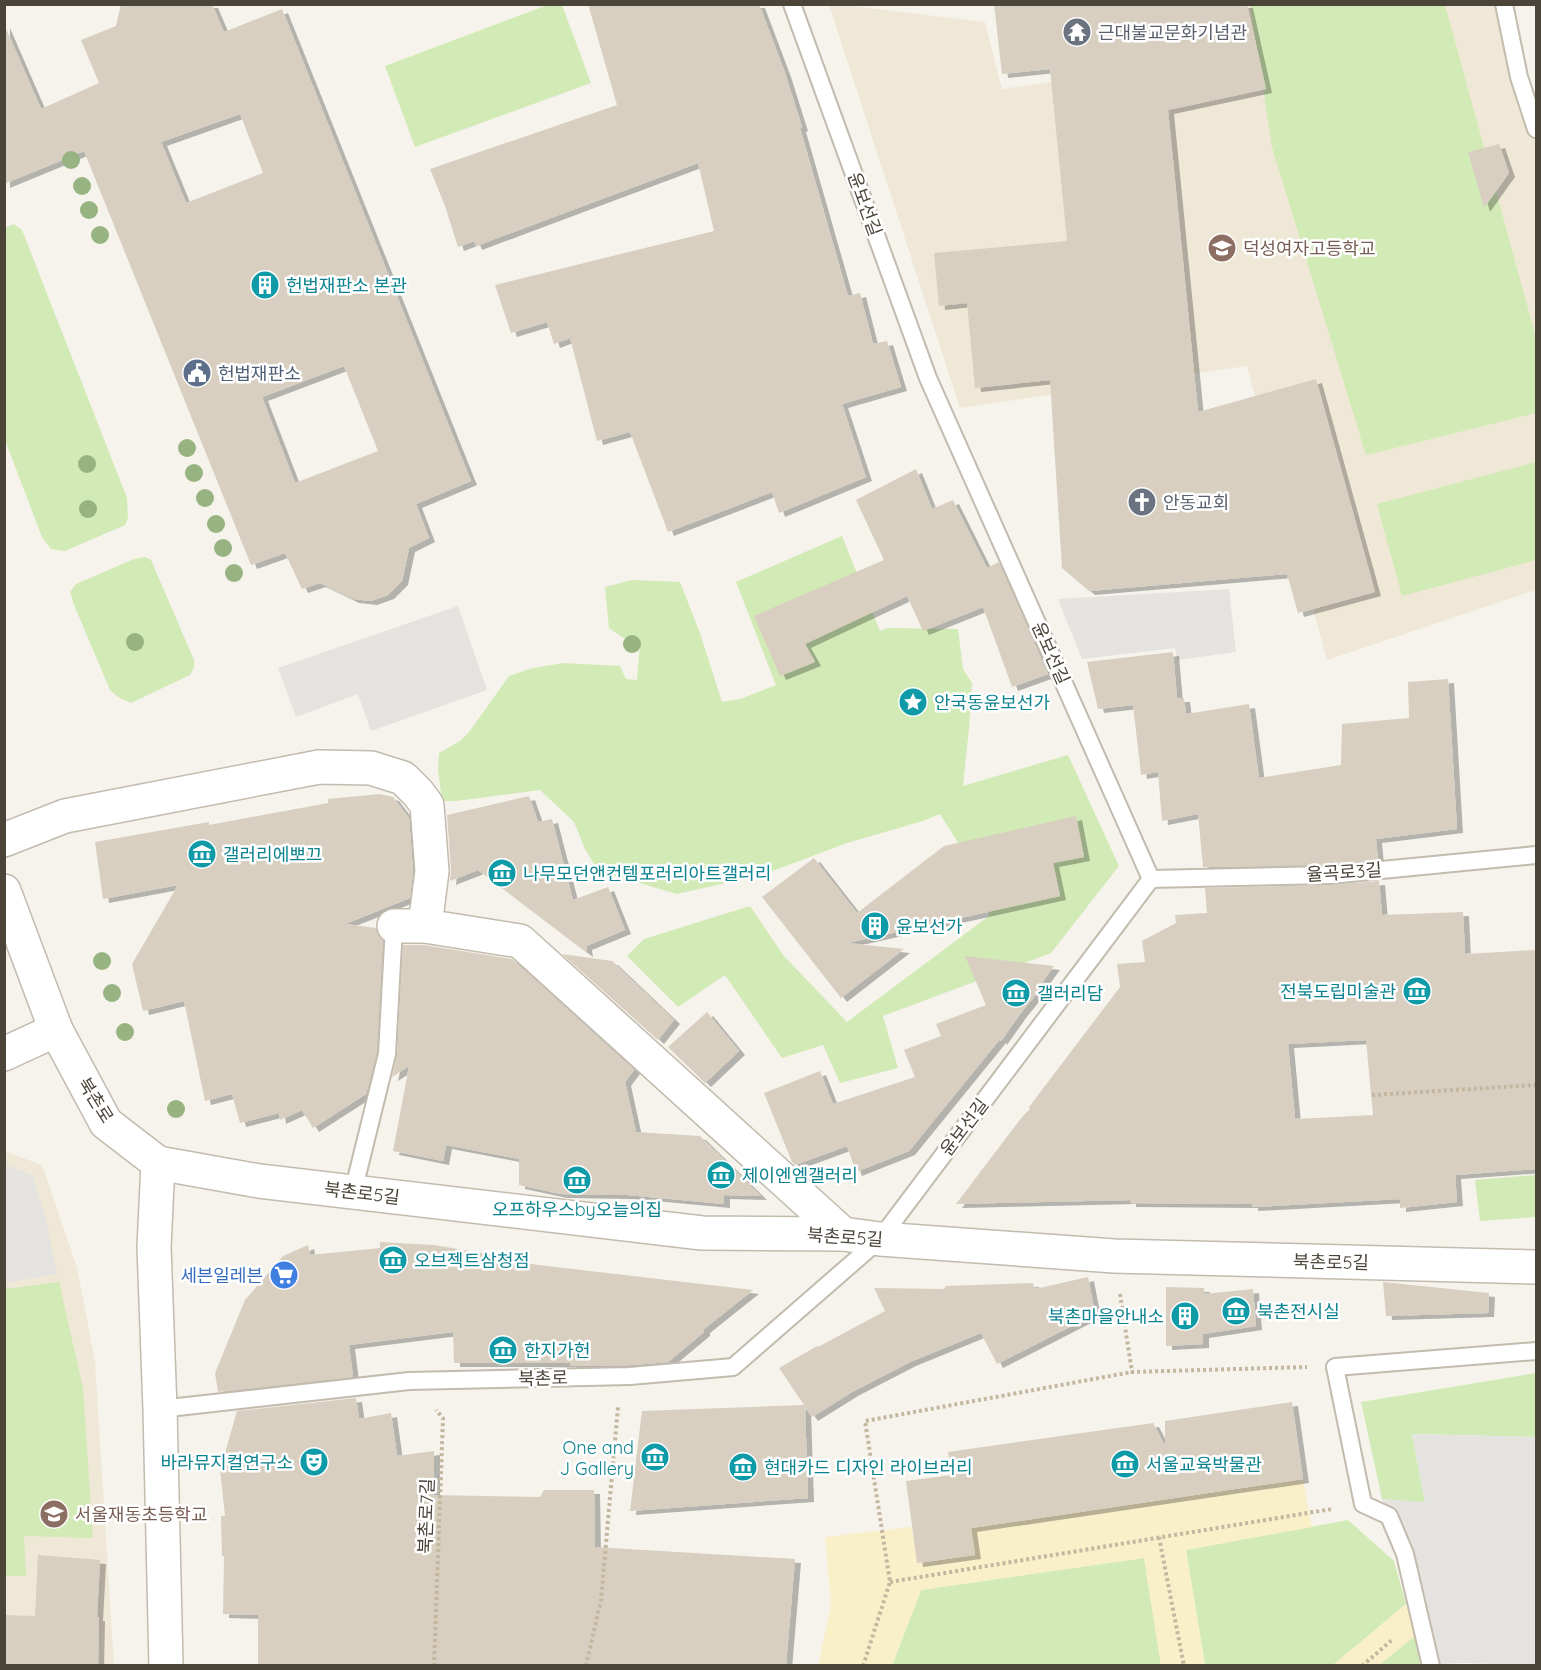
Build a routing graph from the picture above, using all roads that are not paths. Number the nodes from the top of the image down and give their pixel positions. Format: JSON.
{"nodes":[{"id":1,"x":792,"y":4,"type":"edge"},
{"id":2,"x":1504,"y":4,"type":"edge"},
{"id":3,"x":1536,"y":129,"type":"edge"},
{"id":4,"x":4,"y":840,"type":"edge"},
{"id":5,"x":1536,"y":855,"type":"edge"},
{"id":6,"x":1151,"y":879,"type":"junction"},
{"id":7,"x":4,"y":891,"type":"edge"},
{"id":8,"x":410,"y":926,"type":"junction"},
{"id":9,"x":56,"y":1030,"type":"junction"},
{"id":10,"x":4,"y":1054,"type":"edge"},
{"id":11,"x":158,"y":1163,"type":"junction"},
{"id":12,"x":353,"y":1192,"type":"junction"},
{"id":13,"x":843,"y":1234,"type":"junction"},
{"id":14,"x":879,"y":1239,"type":"junction"},
{"id":15,"x":1536,"y":1267,"type":"edge"},
{"id":16,"x":1536,"y":1351,"type":"edge"},
{"id":17,"x":160,"y":1409,"type":"junction"},
{"id":18,"x":166,"y":1665,"type":"edge"},
{"id":19,"x":1431,"y":1665,"type":"edge"}],
"edges":[{"from":1,"to":6,"type":"lane","name":"윤보선길"},
{"from":2,"to":3,"type":"lane"},
{"from":4,"to":8,"type":"street"},
{"from":5,"to":6,"type":"lane","name":"율곡로3길"},
{"from":6,"to":14,"type":"lane","name":"윤보선길"},
{"from":7,"to":9,"type":"street","name":"북촌로"},
{"from":8,"to":12,"type":"lane"},
{"from":8,"to":13,"type":"street"},
{"from":9,"to":10,"type":"street"},
{"from":9,"to":11,"type":"street","name":"북촌로"},
{"from":11,"to":12,"type":"street","name":"북촌로5길"},
{"from":11,"to":17,"type":"street"},
{"from":12,"to":13,"type":"street","name":"북촌로5길"},
{"from":13,"to":14,"type":"street","name":"북촌로5길"},
{"from":14,"to":15,"type":"street","name":"북촌로5길"},
{"from":14,"to":17,"type":"lane","name":"북촌로"},
{"from":16,"to":19,"type":"lane"},
{"from":17,"to":18,"type":"street"}]}
